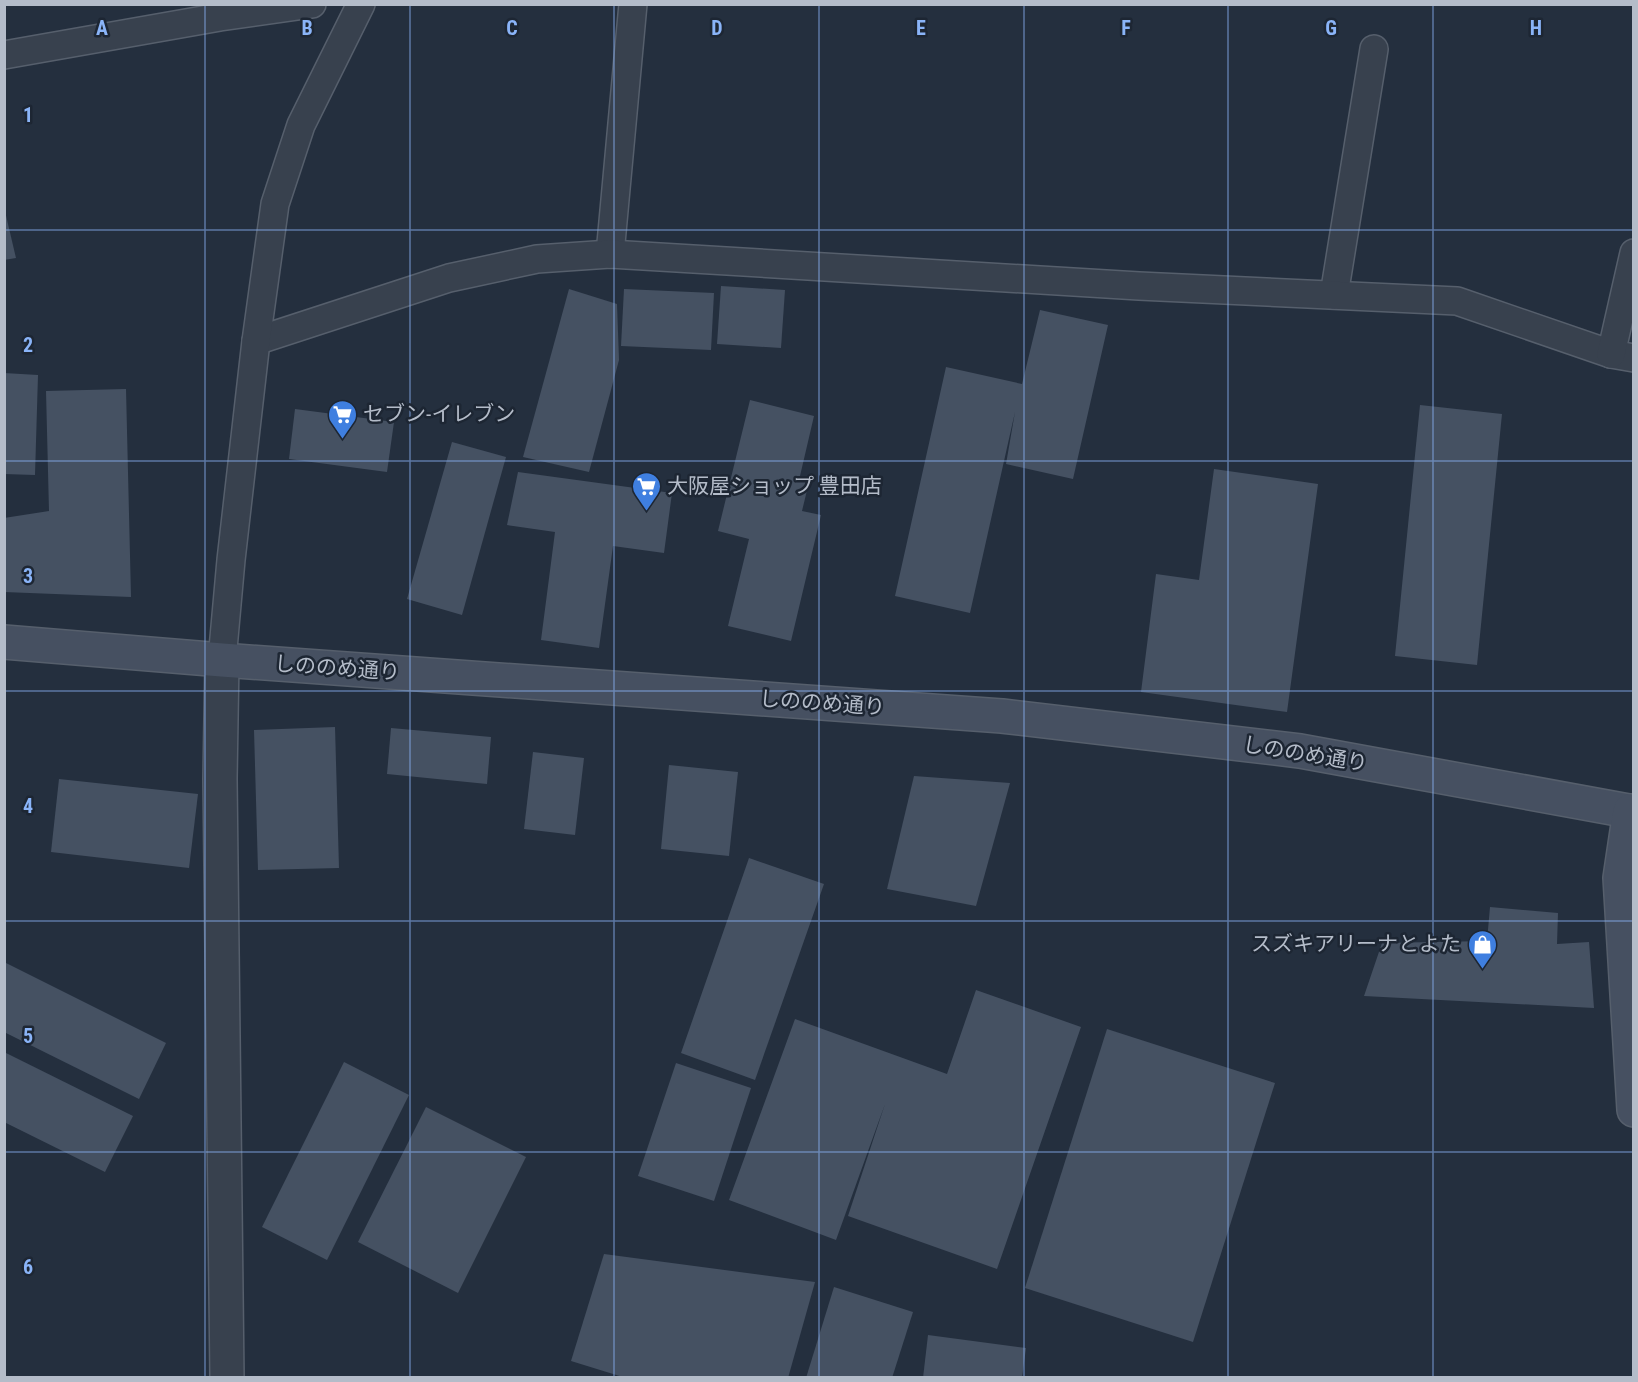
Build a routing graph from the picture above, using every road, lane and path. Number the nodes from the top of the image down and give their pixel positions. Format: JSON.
{"nodes":[{"id":1,"x":312,"y":4,"type":"edge"},
{"id":2,"x":361,"y":4,"type":"edge"},
{"id":3,"x":633,"y":4,"type":"edge"},
{"id":4,"x":219,"y":11,"type":"edge"},
{"id":5,"x":1374,"y":49,"type":"dead end"},
{"id":6,"x":4,"y":55,"type":"edge"},
{"id":7,"x":1634,"y":253,"type":"edge"},
{"id":8,"x":610,"y":254,"type":"junction"},
{"id":9,"x":1334,"y":295,"type":"junction"},
{"id":10,"x":256,"y":341,"type":"junction"},
{"id":11,"x":1622,"y":356,"type":"edge"},
{"id":12,"x":4,"y":642,"type":"edge"},
{"id":13,"x":222,"y":660,"type":"junction"},
{"id":14,"x":1633,"y":807,"type":"edge"},
{"id":15,"x":1634,"y":1110,"type":"edge"},
{"id":16,"x":227,"y":1377,"type":"edge"}],
"edges":[{"from":1,"to":4,"type":"street"},
{"from":2,"to":10,"type":"street"},
{"from":3,"to":8,"type":"street"},
{"from":4,"to":6,"type":"street"},
{"from":5,"to":9,"type":"street"},
{"from":7,"to":11,"type":"street"},
{"from":8,"to":9,"type":"street"},
{"from":8,"to":10,"type":"street"},
{"from":9,"to":11,"type":"street"},
{"from":10,"to":13,"type":"street"},
{"from":12,"to":13,"type":"main road","name":"しののめ通り"},
{"from":13,"to":14,"type":"main road","name":"しののめ通り"},
{"from":13,"to":16,"type":"street"},
{"from":14,"to":15,"type":"main road"}]}
